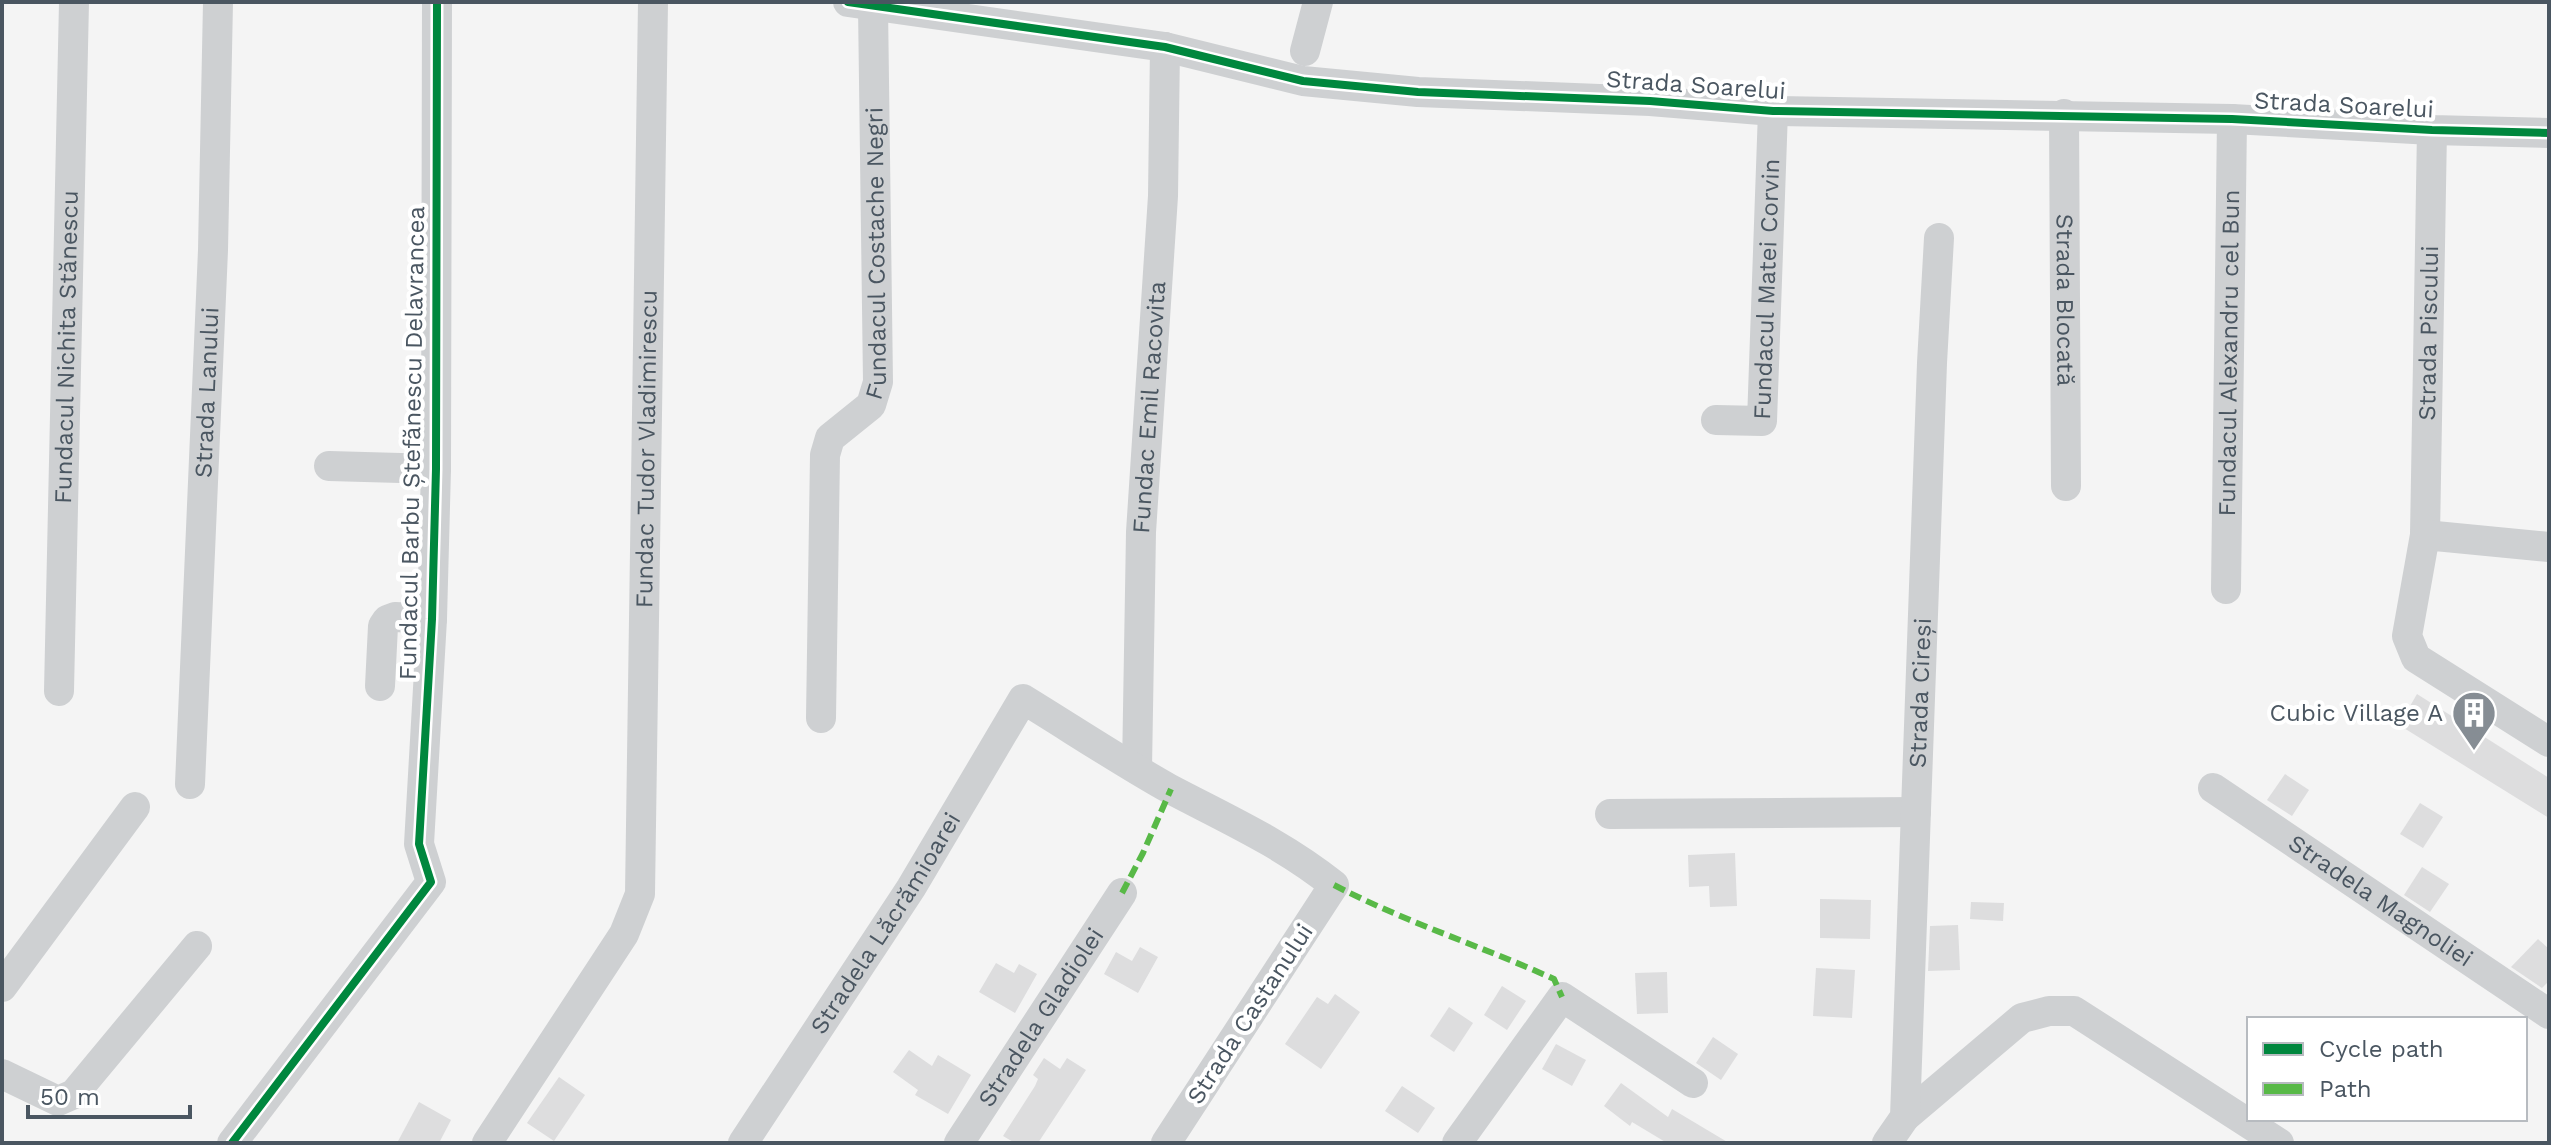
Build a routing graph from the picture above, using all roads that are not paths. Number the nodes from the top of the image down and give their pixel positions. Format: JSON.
{"nodes":[{"id":1,"x":74,"y":2,"type":"edge"},
{"id":2,"x":218,"y":2,"type":"edge"},
{"id":3,"x":437,"y":2,"type":"edge"},
{"id":4,"x":653,"y":2,"type":"edge"},
{"id":5,"x":1318,"y":2,"type":"edge"},
{"id":6,"x":861,"y":4,"type":"edge"},
{"id":7,"x":1165,"y":47,"type":"junction"},
{"id":8,"x":1305,"y":51,"type":"dead end"},
{"id":9,"x":1773,"y":111,"type":"junction"},
{"id":10,"x":2064,"y":114,"type":"junction"},
{"id":11,"x":2232,"y":119,"type":"junction"},
{"id":12,"x":2432,"y":130,"type":"junction"},
{"id":13,"x":2549,"y":133,"type":"edge"},
{"id":14,"x":1939,"y":238,"type":"dead end"},
{"id":15,"x":1716,"y":420,"type":"dead end"},
{"id":16,"x":329,"y":466,"type":"dead end"},
{"id":17,"x":436,"y":469,"type":"junction"},
{"id":18,"x":2066,"y":486,"type":"dead end"},
{"id":19,"x":2425,"y":535,"type":"junction"},
{"id":20,"x":2549,"y":547,"type":"edge"},
{"id":21,"x":2226,"y":589,"type":"dead end"},
{"id":22,"x":432,"y":619,"type":"junction"},
{"id":23,"x":380,"y":686,"type":"dead end"},
{"id":24,"x":59,"y":691,"type":"dead end"},
{"id":25,"x":821,"y":718,"type":"dead end"},
{"id":26,"x":2549,"y":742,"type":"edge"},
{"id":27,"x":1137,"y":769,"type":"junction"},
{"id":28,"x":190,"y":784,"type":"dead end"},
{"id":29,"x":2213,"y":788,"type":"dead end"},
{"id":30,"x":135,"y":807,"type":"dead end"},
{"id":31,"x":1916,"y":812,"type":"junction"},
{"id":32,"x":1610,"y":814,"type":"dead end"},
{"id":33,"x":1122,"y":893,"type":"dead end"},
{"id":34,"x":197,"y":946,"type":"dead end"},
{"id":35,"x":2,"y":987,"type":"edge"},
{"id":36,"x":2549,"y":1014,"type":"edge"},
{"id":37,"x":2,"y":1074,"type":"edge"},
{"id":38,"x":1693,"y":1083,"type":"dead end"},
{"id":39,"x":1905,"y":1117,"type":"junction"},
{"id":40,"x":232,"y":1143,"type":"edge"},
{"id":41,"x":487,"y":1143,"type":"edge"},
{"id":42,"x":743,"y":1143,"type":"edge"},
{"id":43,"x":959,"y":1143,"type":"edge"},
{"id":44,"x":1166,"y":1143,"type":"edge"},
{"id":45,"x":1457,"y":1143,"type":"edge"},
{"id":46,"x":1887,"y":1143,"type":"edge"},
{"id":47,"x":2279,"y":1143,"type":"edge"}],
"edges":[{"from":1,"to":24,"type":"street","name":"Fundacul Nichita Stănescu"},
{"from":2,"to":28,"type":"street","name":"Strada Lanului"},
{"from":3,"to":17,"type":"street","name":"Fundacul Barbu Ștefănescu Delavrancea"},
{"from":4,"to":41,"type":"street","name":"Fundac Tudor Vladimirescu"},
{"from":5,"to":8,"type":"street"},
{"from":6,"to":7,"type":"street","name":"Strada Soarelui"},
{"from":6,"to":25,"type":"street","name":"Fundacul Costache Negri"},
{"from":7,"to":9,"type":"street","name":"Strada Soarelui"},
{"from":7,"to":27,"type":"street","name":"Fundac Emil Racovita"},
{"from":9,"to":10,"type":"street","name":"Strada Soarelui"},
{"from":9,"to":15,"type":"street","name":"Fundacul Matei Corvin"},
{"from":10,"to":11,"type":"street","name":"Strada Soarelui"},
{"from":10,"to":18,"type":"street","name":"Strada Blocată"},
{"from":11,"to":12,"type":"street","name":"Strada Soarelui"},
{"from":11,"to":21,"type":"street","name":"Fundacul Alexandru cel Bun"},
{"from":12,"to":13,"type":"street","name":"Strada Soarelui"},
{"from":12,"to":19,"type":"street","name":"Strada Piscului"},
{"from":14,"to":31,"type":"street","name":"Strada Cireși"},
{"from":16,"to":17,"type":"street"},
{"from":17,"to":22,"type":"street","name":"Fundacul Barbu Ștefănescu Delavrancea"},
{"from":19,"to":20,"type":"street"},
{"from":19,"to":26,"type":"street","name":"Strada Piscului"},
{"from":22,"to":23,"type":"street"},
{"from":22,"to":40,"type":"street","name":"Fundacul Barbu Ștefănescu Delavrancea"},
{"from":27,"to":42,"type":"street","name":"Stradela Lăcrămioarei"},
{"from":27,"to":44,"type":"street","name":"Strada Castanului"},
{"from":29,"to":36,"type":"street","name":"Stradela Magnoliei"},
{"from":30,"to":35,"type":"street"},
{"from":31,"to":32,"type":"street"},
{"from":31,"to":39,"type":"street","name":"Strada Cireși"},
{"from":33,"to":43,"type":"street","name":"Stradela Gladiolei"},
{"from":34,"to":37,"type":"street"},
{"from":38,"to":45,"type":"street"},
{"from":39,"to":46,"type":"street"},
{"from":39,"to":47,"type":"street"}]}
